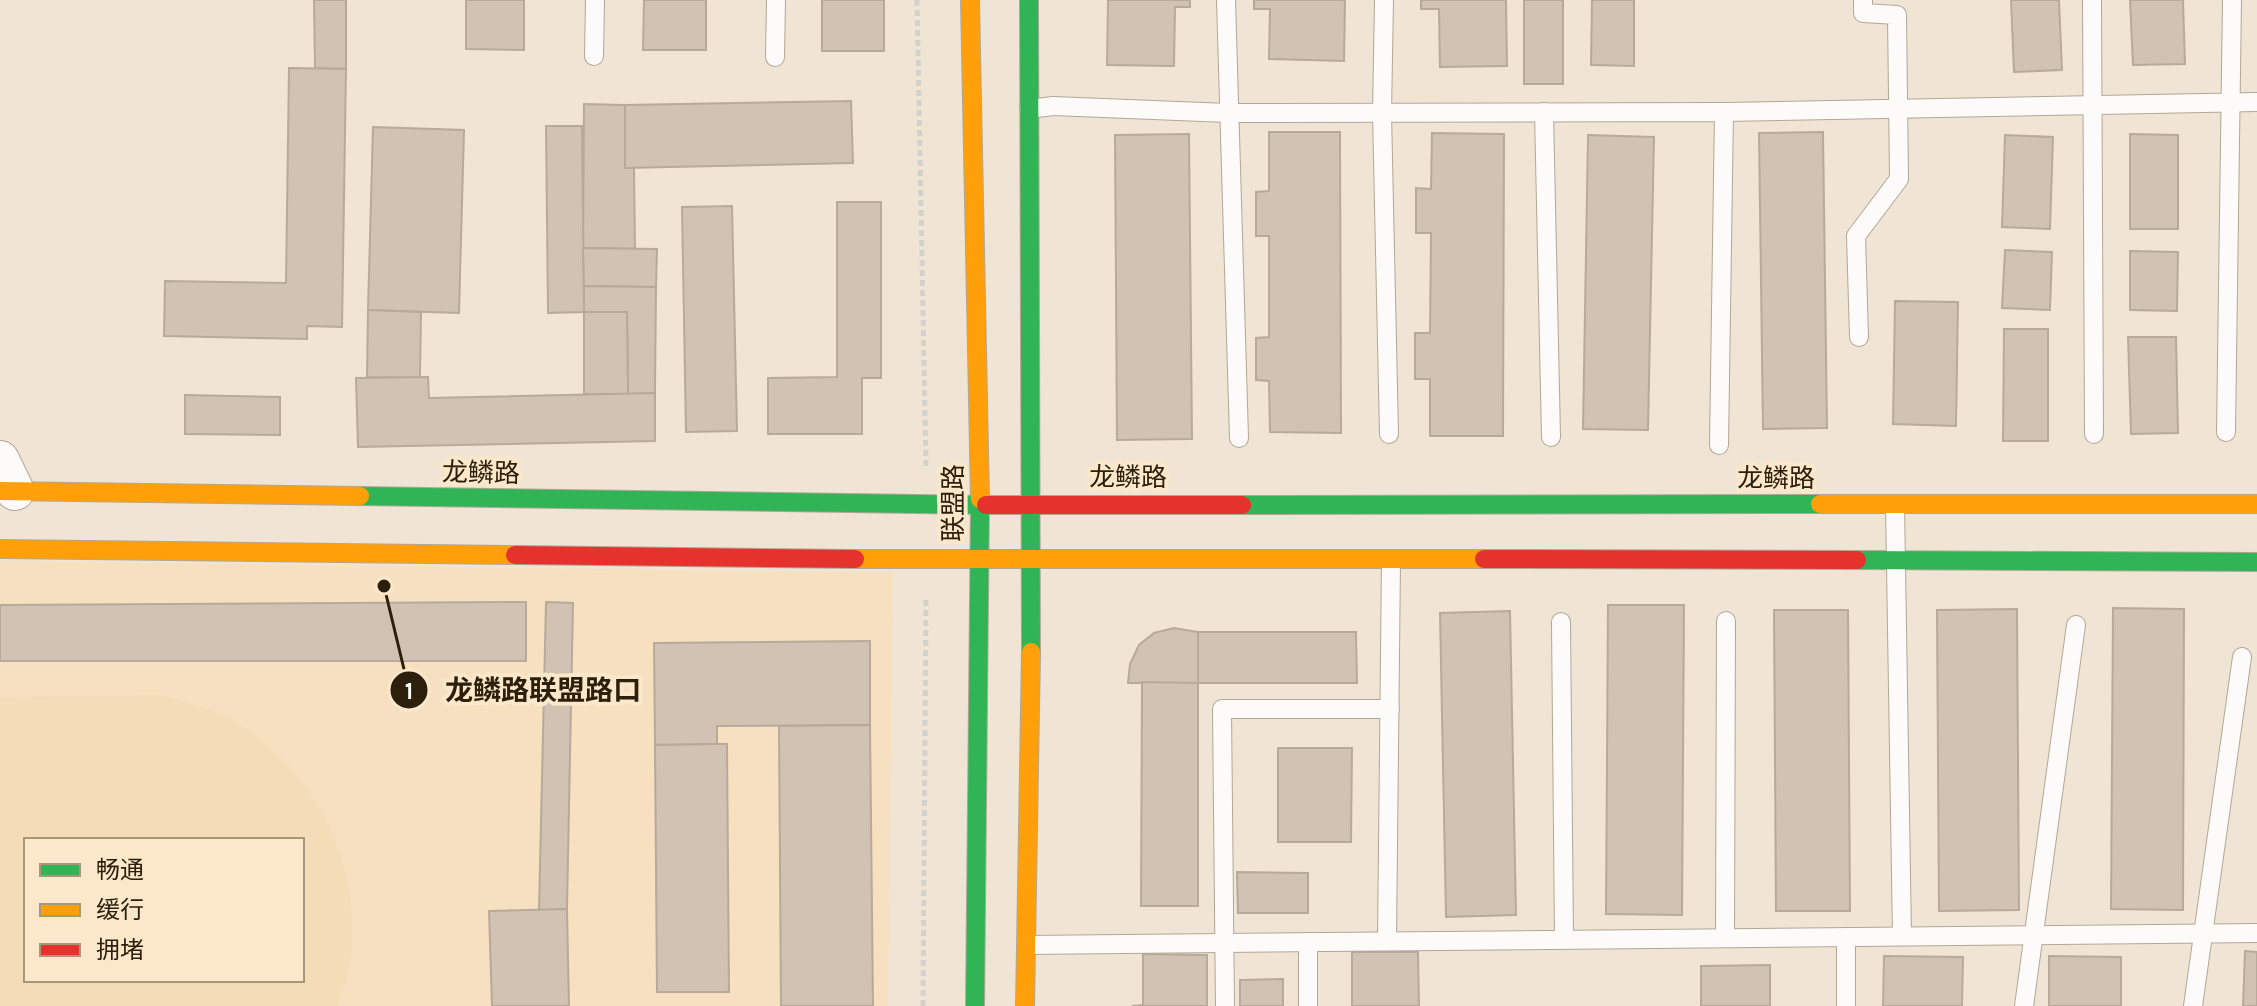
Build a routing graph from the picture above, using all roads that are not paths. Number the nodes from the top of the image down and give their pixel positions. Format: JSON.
{"nodes":[{"id":1,"x":595,"y":0,"type":"edge"},
{"id":2,"x":776,"y":0,"type":"edge"},
{"id":3,"x":970,"y":0,"type":"edge"},
{"id":4,"x":1029,"y":0,"type":"edge"},
{"id":5,"x":1226,"y":0,"type":"edge"},
{"id":6,"x":1384,"y":0,"type":"edge"},
{"id":7,"x":1863,"y":0,"type":"edge"},
{"id":8,"x":2092,"y":0,"type":"edge"},
{"id":9,"x":2232,"y":0,"type":"edge"},
{"id":10,"x":594,"y":56,"type":"dead end"},
{"id":11,"x":775,"y":57,"type":"dead end"},
{"id":12,"x":2230,"y":102,"type":"junction"},
{"id":13,"x":2257,"y":102,"type":"edge"},
{"id":14,"x":2093,"y":105,"type":"junction"},
{"id":15,"x":1029,"y":109,"type":"junction"},
{"id":16,"x":1898,"y":109,"type":"junction"},
{"id":17,"x":1544,"y":112,"type":"junction"},
{"id":18,"x":1724,"y":112,"type":"junction"},
{"id":19,"x":1228,"y":113,"type":"junction"},
{"id":20,"x":1382,"y":113,"type":"junction"},
{"id":21,"x":1859,"y":337,"type":"dead end"},
{"id":22,"x":2226,"y":432,"type":"dead end"},
{"id":23,"x":1389,"y":434,"type":"dead end"},
{"id":24,"x":2094,"y":434,"type":"dead end"},
{"id":25,"x":1551,"y":437,"type":"dead end"},
{"id":26,"x":1239,"y":438,"type":"dead end"},
{"id":27,"x":1719,"y":445,"type":"dead end"},
{"id":28,"x":5,"y":481,"type":"edge"},
{"id":29,"x":1895,"y":504,"type":"junction"},
{"id":30,"x":2257,"y":504,"type":"edge"},
{"id":31,"x":980,"y":505,"type":"junction"},
{"id":32,"x":1033,"y":506,"type":"junction"},
{"id":33,"x":0,"y":549,"type":"edge"},
{"id":34,"x":979,"y":560,"type":"junction"},
{"id":35,"x":1032,"y":560,"type":"junction"},
{"id":36,"x":1391,"y":560,"type":"junction"},
{"id":37,"x":1896,"y":560,"type":"junction"},
{"id":38,"x":2257,"y":562,"type":"edge"},
{"id":39,"x":1726,"y":621,"type":"dead end"},
{"id":40,"x":1561,"y":622,"type":"dead end"},
{"id":41,"x":2076,"y":625,"type":"dead end"},
{"id":42,"x":2242,"y":657,"type":"dead end"},
{"id":43,"x":1390,"y":709,"type":"junction"},
{"id":44,"x":2203,"y":933,"type":"junction"},
{"id":45,"x":2257,"y":933,"type":"edge"},
{"id":46,"x":2034,"y":935,"type":"junction"},
{"id":47,"x":1902,"y":936,"type":"junction"},
{"id":48,"x":1846,"y":937,"type":"junction"},
{"id":49,"x":1725,"y":938,"type":"junction"},
{"id":50,"x":1564,"y":939,"type":"junction"},
{"id":51,"x":1387,"y":941,"type":"junction"},
{"id":52,"x":1308,"y":942,"type":"junction"},
{"id":53,"x":1224,"y":943,"type":"junction"},
{"id":54,"x":1026,"y":945,"type":"junction"},
{"id":55,"x":975,"y":1006,"type":"edge"},
{"id":56,"x":1025,"y":1006,"type":"edge"},
{"id":57,"x":1225,"y":1006,"type":"edge"},
{"id":58,"x":1308,"y":1006,"type":"edge"},
{"id":59,"x":1846,"y":1006,"type":"edge"},
{"id":60,"x":2024,"y":1006,"type":"edge"},
{"id":61,"x":2193,"y":1006,"type":"edge"}],
"edges":[{"from":1,"to":10,"type":"lane"},
{"from":2,"to":11,"type":"lane"},
{"from":3,"to":31,"type":"main road","name":"联盟路"},
{"from":4,"to":15,"type":"main road"},
{"from":5,"to":19,"type":"lane"},
{"from":6,"to":20,"type":"lane"},
{"from":7,"to":16,"type":"lane"},
{"from":8,"to":14,"type":"lane"},
{"from":9,"to":12,"type":"lane"},
{"from":12,"to":13,"type":"lane"},
{"from":12,"to":14,"type":"lane"},
{"from":12,"to":22,"type":"lane"},
{"from":14,"to":16,"type":"lane"},
{"from":14,"to":24,"type":"lane"},
{"from":15,"to":19,"type":"lane"},
{"from":15,"to":32,"type":"main road"},
{"from":16,"to":18,"type":"lane"},
{"from":16,"to":21,"type":"lane"},
{"from":17,"to":18,"type":"lane"},
{"from":17,"to":20,"type":"lane"},
{"from":17,"to":25,"type":"lane"},
{"from":18,"to":27,"type":"lane"},
{"from":19,"to":20,"type":"lane"},
{"from":19,"to":26,"type":"lane"},
{"from":20,"to":23,"type":"lane"},
{"from":28,"to":31,"type":"main road","name":"龙鳞路"},
{"from":29,"to":30,"type":"main road","name":"龙鳞路"},
{"from":29,"to":32,"type":"main road","name":"龙鳞路"},
{"from":29,"to":37,"type":"lane"},
{"from":31,"to":32,"type":"main road","name":"龙鳞路"},
{"from":31,"to":34,"type":"main road","name":"联盟路"},
{"from":32,"to":35,"type":"main road"},
{"from":33,"to":34,"type":"main road"},
{"from":34,"to":35,"type":"main road"},
{"from":34,"to":55,"type":"main road","name":"联盟路"},
{"from":35,"to":36,"type":"main road"},
{"from":35,"to":54,"type":"main road"},
{"from":36,"to":37,"type":"main road"},
{"from":36,"to":43,"type":"lane"},
{"from":37,"to":38,"type":"main road"},
{"from":37,"to":47,"type":"lane"},
{"from":39,"to":49,"type":"lane"},
{"from":40,"to":50,"type":"lane"},
{"from":41,"to":46,"type":"lane"},
{"from":42,"to":44,"type":"lane"},
{"from":43,"to":51,"type":"lane"},
{"from":43,"to":53,"type":"lane"},
{"from":44,"to":45,"type":"lane"},
{"from":44,"to":46,"type":"lane"},
{"from":44,"to":61,"type":"lane"},
{"from":46,"to":47,"type":"lane"},
{"from":46,"to":60,"type":"lane"},
{"from":47,"to":48,"type":"lane"},
{"from":48,"to":49,"type":"lane"},
{"from":48,"to":59,"type":"lane"},
{"from":49,"to":50,"type":"lane"},
{"from":50,"to":51,"type":"lane"},
{"from":51,"to":52,"type":"lane"},
{"from":52,"to":53,"type":"lane"},
{"from":52,"to":58,"type":"lane"},
{"from":53,"to":54,"type":"lane"},
{"from":53,"to":57,"type":"lane"},
{"from":54,"to":56,"type":"main road"}]}
